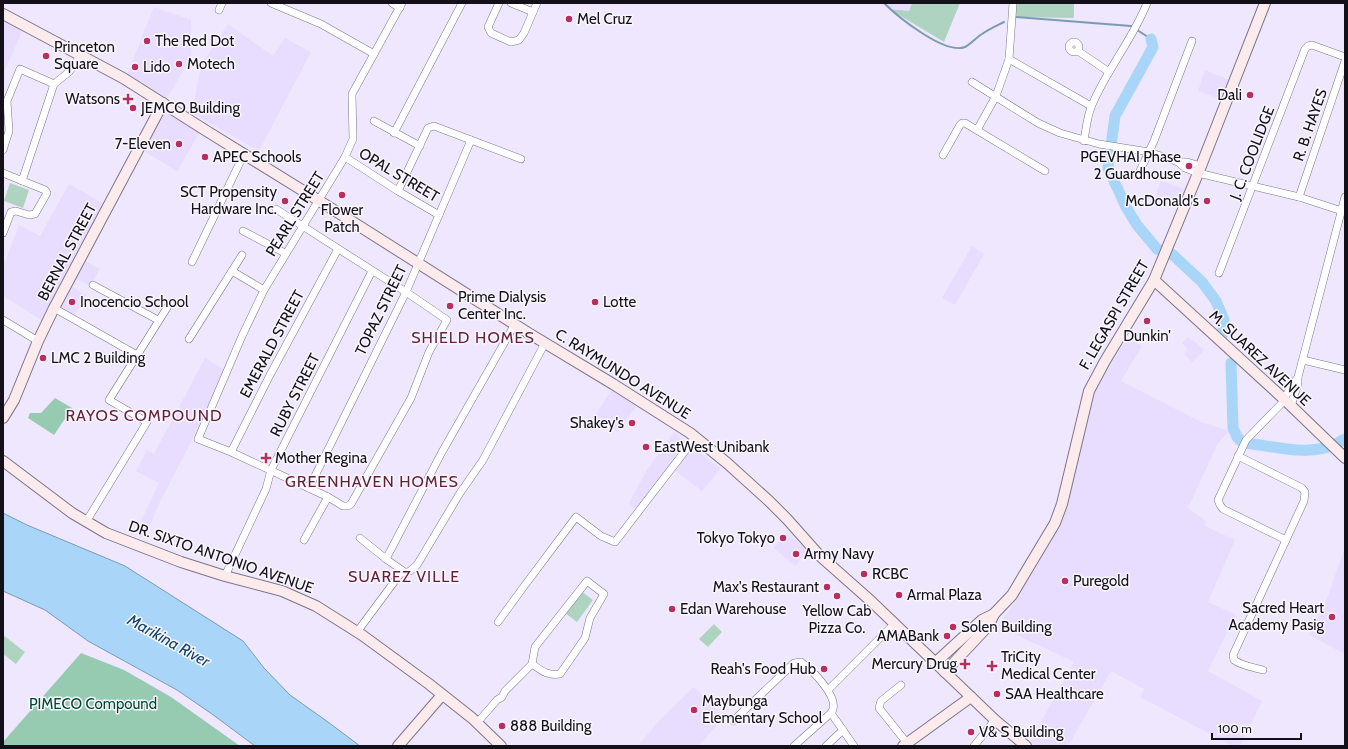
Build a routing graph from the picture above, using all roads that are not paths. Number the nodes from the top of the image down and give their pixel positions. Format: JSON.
{"nodes":[{"id":1,"x":271,"y":3,"type":"edge"},
{"id":2,"x":392,"y":3,"type":"edge"},
{"id":3,"x":462,"y":3,"type":"edge"},
{"id":4,"x":499,"y":3,"type":"edge"},
{"id":5,"x":511,"y":3,"type":"edge"},
{"id":6,"x":537,"y":3,"type":"edge"},
{"id":7,"x":1013,"y":3,"type":"edge"},
{"id":8,"x":1148,"y":3,"type":"edge"},
{"id":9,"x":1265,"y":3,"type":"edge"},
{"id":10,"x":401,"y":5,"type":"edge"},
{"id":11,"x":533,"y":12,"type":"junction"},
{"id":12,"x":3,"y":14,"type":"edge"},
{"id":13,"x":1192,"y":42,"type":"dead end"},
{"id":14,"x":1078,"y":51,"type":"dead end"},
{"id":15,"x":374,"y":54,"type":"junction"},
{"id":16,"x":81,"y":55,"type":"junction"},
{"id":17,"x":1345,"y":57,"type":"edge"},
{"id":18,"x":1009,"y":59,"type":"junction"},
{"id":19,"x":1345,"y":61,"type":"edge"},
{"id":20,"x":1109,"y":72,"type":"junction"},
{"id":21,"x":972,"y":82,"type":"dead end"},
{"id":22,"x":54,"y":84,"type":"junction"},
{"id":23,"x":996,"y":96,"type":"junction"},
{"id":24,"x":163,"y":103,"type":"junction"},
{"id":25,"x":1091,"y":106,"type":"junction"},
{"id":26,"x":374,"y":121,"type":"dead end"},
{"id":27,"x":977,"y":130,"type":"junction"},
{"id":28,"x":394,"y":133,"type":"junction"},
{"id":29,"x":471,"y":140,"type":"junction"},
{"id":30,"x":1084,"y":141,"type":"junction"},
{"id":31,"x":420,"y":146,"type":"junction"},
{"id":32,"x":3,"y":150,"type":"edge"},
{"id":33,"x":1149,"y":152,"type":"junction"},
{"id":34,"x":244,"y":154,"type":"junction"},
{"id":35,"x":943,"y":155,"type":"dead end"},
{"id":36,"x":345,"y":157,"type":"junction"},
{"id":37,"x":521,"y":159,"type":"dead end"},
{"id":38,"x":1199,"y":170,"type":"junction"},
{"id":39,"x":1045,"y":171,"type":"dead end"},
{"id":40,"x":3,"y":173,"type":"edge"},
{"id":41,"x":1138,"y":175,"type":"dead end"},
{"id":42,"x":1231,"y":176,"type":"dead end"},
{"id":43,"x":22,"y":181,"type":"junction"},
{"id":44,"x":1239,"y":183,"type":"junction"},
{"id":45,"x":1253,"y":186,"type":"junction"},
{"id":46,"x":398,"y":191,"type":"junction"},
{"id":47,"x":1299,"y":197,"type":"junction"},
{"id":48,"x":1345,"y":197,"type":"edge"},
{"id":49,"x":318,"y":200,"type":"junction"},
{"id":50,"x":276,"y":209,"type":"dead end"},
{"id":51,"x":1343,"y":212,"type":"edge"},
{"id":52,"x":439,"y":214,"type":"junction"},
{"id":53,"x":303,"y":227,"type":"junction"},
{"id":54,"x":243,"y":231,"type":"dead end"},
{"id":55,"x":3,"y":233,"type":"edge"},
{"id":56,"x":338,"y":249,"type":"junction"},
{"id":57,"x":285,"y":253,"type":"junction"},
{"id":58,"x":242,"y":255,"type":"dead end"},
{"id":59,"x":192,"y":262,"type":"dead end"},
{"id":60,"x":418,"y":263,"type":"junction"},
{"id":61,"x":232,"y":271,"type":"junction"},
{"id":62,"x":372,"y":271,"type":"junction"},
{"id":63,"x":1219,"y":273,"type":"dead end"},
{"id":64,"x":1154,"y":280,"type":"junction"},
{"id":65,"x":93,"y":285,"type":"dead end"},
{"id":66,"x":264,"y":290,"type":"junction"},
{"id":67,"x":406,"y":292,"type":"junction"},
{"id":68,"x":170,"y":303,"type":"dead end"},
{"id":69,"x":54,"y":308,"type":"junction"},
{"id":70,"x":3,"y":320,"type":"edge"},
{"id":71,"x":158,"y":320,"type":"junction"},
{"id":72,"x":515,"y":324,"type":"junction"},
{"id":73,"x":188,"y":339,"type":"dead end"},
{"id":74,"x":38,"y":341,"type":"junction"},
{"id":75,"x":545,"y":343,"type":"junction"},
{"id":76,"x":137,"y":355,"type":"junction"},
{"id":77,"x":1303,"y":360,"type":"junction"},
{"id":78,"x":1345,"y":370,"type":"edge"},
{"id":79,"x":1298,"y":377,"type":"junction"},
{"id":80,"x":1286,"y":402,"type":"junction"},
{"id":81,"x":3,"y":418,"type":"edge"},
{"id":82,"x":696,"y":438,"type":"junction"},
{"id":83,"x":230,"y":452,"type":"junction"},
{"id":84,"x":1238,"y":456,"type":"junction"},
{"id":85,"x":1345,"y":458,"type":"edge"},
{"id":86,"x":3,"y":461,"type":"edge"},
{"id":87,"x":271,"y":470,"type":"junction"},
{"id":88,"x":309,"y":488,"type":"junction"},
{"id":89,"x":328,"y":497,"type":"junction"},
{"id":90,"x":86,"y":522,"type":"junction"},
{"id":91,"x":360,"y":538,"type":"dead end"},
{"id":92,"x":304,"y":540,"type":"dead end"},
{"id":93,"x":1286,"y":540,"type":"junction"},
{"id":94,"x":386,"y":559,"type":"junction"},
{"id":95,"x":406,"y":573,"type":"junction"},
{"id":96,"x":225,"y":576,"type":"junction"},
{"id":97,"x":994,"y":614,"type":"junction"},
{"id":98,"x":498,"y":622,"type":"dead end"},
{"id":99,"x":895,"y":623,"type":"junction"},
{"id":100,"x":357,"y":632,"type":"junction"},
{"id":101,"x":936,"y":663,"type":"junction"},
{"id":102,"x":532,"y":664,"type":"junction"},
{"id":103,"x":1263,"y":670,"type":"dead end"},
{"id":104,"x":945,"y":672,"type":"junction"},
{"id":105,"x":901,"y":685,"type":"dead end"},
{"id":106,"x":828,"y":690,"type":"junction"},
{"id":107,"x":442,"y":695,"type":"junction"},
{"id":108,"x":971,"y":697,"type":"junction"},
{"id":109,"x":832,"y":712,"type":"junction"},
{"id":110,"x":995,"y":720,"type":"junction"},
{"id":111,"x":733,"y":721,"type":"dead end"},
{"id":112,"x":477,"y":723,"type":"junction"},
{"id":113,"x":843,"y":730,"type":"junction"},
{"id":114,"x":905,"y":745,"type":"edge"},
{"id":115,"x":398,"y":746,"type":"edge"},
{"id":116,"x":501,"y":746,"type":"edge"},
{"id":117,"x":794,"y":746,"type":"edge"},
{"id":118,"x":826,"y":746,"type":"edge"},
{"id":119,"x":854,"y":746,"type":"edge"},
{"id":120,"x":974,"y":746,"type":"edge"},
{"id":121,"x":1026,"y":746,"type":"edge"}],
"edges":[{"from":1,"to":15,"type":"street"},
{"from":2,"to":10,"type":"street"},
{"from":3,"to":28,"type":"street"},
{"from":4,"to":11,"type":"street"},
{"from":5,"to":11,"type":"street"},
{"from":6,"to":11,"type":"street"},
{"from":7,"to":18,"type":"street"},
{"from":8,"to":20,"type":"street"},
{"from":9,"to":38,"type":"main road","name":"F. LEGASPI STREET"},
{"from":10,"to":15,"type":"street","name":"PEARL STREET"},
{"from":12,"to":16,"type":"main road","name":"C. RAYMUNDO AVENUE"},
{"from":13,"to":33,"type":"street"},
{"from":14,"to":20,"type":"street"},
{"from":15,"to":36,"type":"street","name":"PEARL STREET"},
{"from":16,"to":22,"type":"street"},
{"from":16,"to":24,"type":"main road","name":"C. RAYMUNDO AVENUE"},
{"from":17,"to":45,"type":"street","name":"J. C. COOLIDGE"},
{"from":18,"to":23,"type":"street"},
{"from":18,"to":25,"type":"street"},
{"from":19,"to":47,"type":"street","name":"R. B. HAYES"},
{"from":20,"to":25,"type":"street"},
{"from":21,"to":23,"type":"street"},
{"from":22,"to":32,"type":"street"},
{"from":22,"to":43,"type":"street"},
{"from":23,"to":27,"type":"street"},
{"from":23,"to":30,"type":"street"},
{"from":24,"to":34,"type":"main road","name":"C. RAYMUNDO AVENUE"},
{"from":24,"to":69,"type":"main road","name":"BERNAL STREET"},
{"from":25,"to":30,"type":"street"},
{"from":26,"to":28,"type":"street"},
{"from":27,"to":35,"type":"street"},
{"from":27,"to":39,"type":"street"},
{"from":28,"to":31,"type":"street"},
{"from":29,"to":31,"type":"street"},
{"from":29,"to":37,"type":"street"},
{"from":29,"to":52,"type":"street","name":"TOPAZ STREET"},
{"from":30,"to":33,"type":"street"},
{"from":31,"to":46,"type":"street"},
{"from":33,"to":38,"type":"street"},
{"from":33,"to":41,"type":"street"},
{"from":34,"to":49,"type":"main road","name":"C. RAYMUNDO AVENUE"},
{"from":34,"to":59,"type":"street"},
{"from":36,"to":46,"type":"street","name":"OPAL STREET"},
{"from":36,"to":49,"type":"street","name":"PEARL STREET"},
{"from":38,"to":44,"type":"street"},
{"from":38,"to":64,"type":"main road","name":"F. LEGASPI STREET"},
{"from":40,"to":43,"type":"street"},
{"from":42,"to":44,"type":"street"},
{"from":43,"to":55,"type":"street"},
{"from":44,"to":45,"type":"street"},
{"from":45,"to":47,"type":"street"},
{"from":45,"to":63,"type":"street","name":"J. C. COOLIDGE"},
{"from":46,"to":52,"type":"street","name":"OPAL STREET"},
{"from":47,"to":51,"type":"street"},
{"from":48,"to":51,"type":"street"},
{"from":49,"to":53,"type":"street","name":"PEARL STREET"},
{"from":49,"to":60,"type":"main road","name":"C. RAYMUNDO AVENUE"},
{"from":50,"to":53,"type":"street"},
{"from":51,"to":77,"type":"street"},
{"from":52,"to":60,"type":"street","name":"TOPAZ STREET"},
{"from":53,"to":56,"type":"street"},
{"from":53,"to":57,"type":"street","name":"PEARL STREET"},
{"from":54,"to":57,"type":"street"},
{"from":56,"to":62,"type":"street"},
{"from":56,"to":83,"type":"street","name":"EMERALD STREET"},
{"from":57,"to":66,"type":"street","name":"PEARL STREET"},
{"from":58,"to":61,"type":"street"},
{"from":60,"to":67,"type":"street","name":"TOPAZ STREET"},
{"from":60,"to":72,"type":"main road","name":"C. RAYMUNDO AVENUE"},
{"from":61,"to":66,"type":"street"},
{"from":61,"to":73,"type":"street"},
{"from":62,"to":67,"type":"street"},
{"from":62,"to":87,"type":"street","name":"RUBY STREET"},
{"from":64,"to":80,"type":"main road","name":"M. SUAREZ AVENUE"},
{"from":64,"to":97,"type":"main road","name":"F. LEGASPI STREET"},
{"from":65,"to":71,"type":"street"},
{"from":66,"to":83,"type":"street","name":"PEARL STREET"},
{"from":67,"to":88,"type":"street","name":"TOPAZ STREET"},
{"from":67,"to":89,"type":"street"},
{"from":68,"to":71,"type":"street"},
{"from":69,"to":74,"type":"main road","name":"BERNAL STREET"},
{"from":69,"to":76,"type":"street"},
{"from":70,"to":74,"type":"street"},
{"from":71,"to":76,"type":"street"},
{"from":72,"to":75,"type":"main road","name":"C. RAYMUNDO AVENUE"},
{"from":72,"to":94,"type":"street"},
{"from":74,"to":81,"type":"main road","name":"BERNAL STREET"},
{"from":75,"to":82,"type":"main road","name":"C. RAYMUNDO AVENUE"},
{"from":75,"to":95,"type":"street"},
{"from":76,"to":90,"type":"street"},
{"from":77,"to":78,"type":"street"},
{"from":77,"to":79,"type":"street"},
{"from":79,"to":80,"type":"street"},
{"from":79,"to":80,"type":"street"},
{"from":80,"to":84,"type":"street"},
{"from":80,"to":85,"type":"main road","name":"M. SUAREZ AVENUE"},
{"from":82,"to":98,"type":"street"},
{"from":82,"to":99,"type":"main road","name":"C. RAYMUNDO AVENUE"},
{"from":83,"to":87,"type":"street"},
{"from":84,"to":93,"type":"street"},
{"from":84,"to":93,"type":"street"},
{"from":86,"to":90,"type":"main road","name":"DR. SIXTO ANTONIO AVENUE"},
{"from":87,"to":88,"type":"street"},
{"from":87,"to":96,"type":"street","name":"RUBY STREET"},
{"from":88,"to":89,"type":"street"},
{"from":89,"to":92,"type":"street"},
{"from":90,"to":96,"type":"main road","name":"DR. SIXTO ANTONIO AVENUE"},
{"from":91,"to":94,"type":"street"},
{"from":93,"to":103,"type":"street"},
{"from":94,"to":95,"type":"street"},
{"from":95,"to":100,"type":"street"},
{"from":96,"to":100,"type":"main road","name":"DR. SIXTO ANTONIO AVENUE"},
{"from":97,"to":101,"type":"main road","name":"F. LEGASPI STREET"},
{"from":97,"to":104,"type":"main road","name":"F. LEGASPI STREET"},
{"from":99,"to":101,"type":"main road","name":"C. RAYMUNDO AVENUE"},
{"from":99,"to":106,"type":"street"},
{"from":100,"to":107,"type":"main road","name":"DR. SIXTO ANTONIO AVENUE"},
{"from":101,"to":104,"type":"main road","name":"C. RAYMUNDO AVENUE"},
{"from":102,"to":102,"type":"street"},
{"from":102,"to":112,"type":"street"},
{"from":104,"to":108,"type":"main road","name":"C. RAYMUNDO AVENUE"},
{"from":105,"to":114,"type":"street"},
{"from":106,"to":109,"type":"street"},
{"from":106,"to":111,"type":"street"},
{"from":107,"to":112,"type":"main road","name":"DR. SIXTO ANTONIO AVENUE"},
{"from":107,"to":115,"type":"main road"},
{"from":108,"to":110,"type":"main road","name":"C. RAYMUNDO AVENUE"},
{"from":108,"to":114,"type":"main road"},
{"from":109,"to":113,"type":"street"},
{"from":109,"to":117,"type":"street"},
{"from":110,"to":120,"type":"street"},
{"from":110,"to":121,"type":"main road","name":"C. RAYMUNDO AVENUE"},
{"from":112,"to":116,"type":"main road","name":"DR. SIXTO ANTONIO AVENUE"},
{"from":113,"to":118,"type":"street"},
{"from":113,"to":119,"type":"street"}]}
